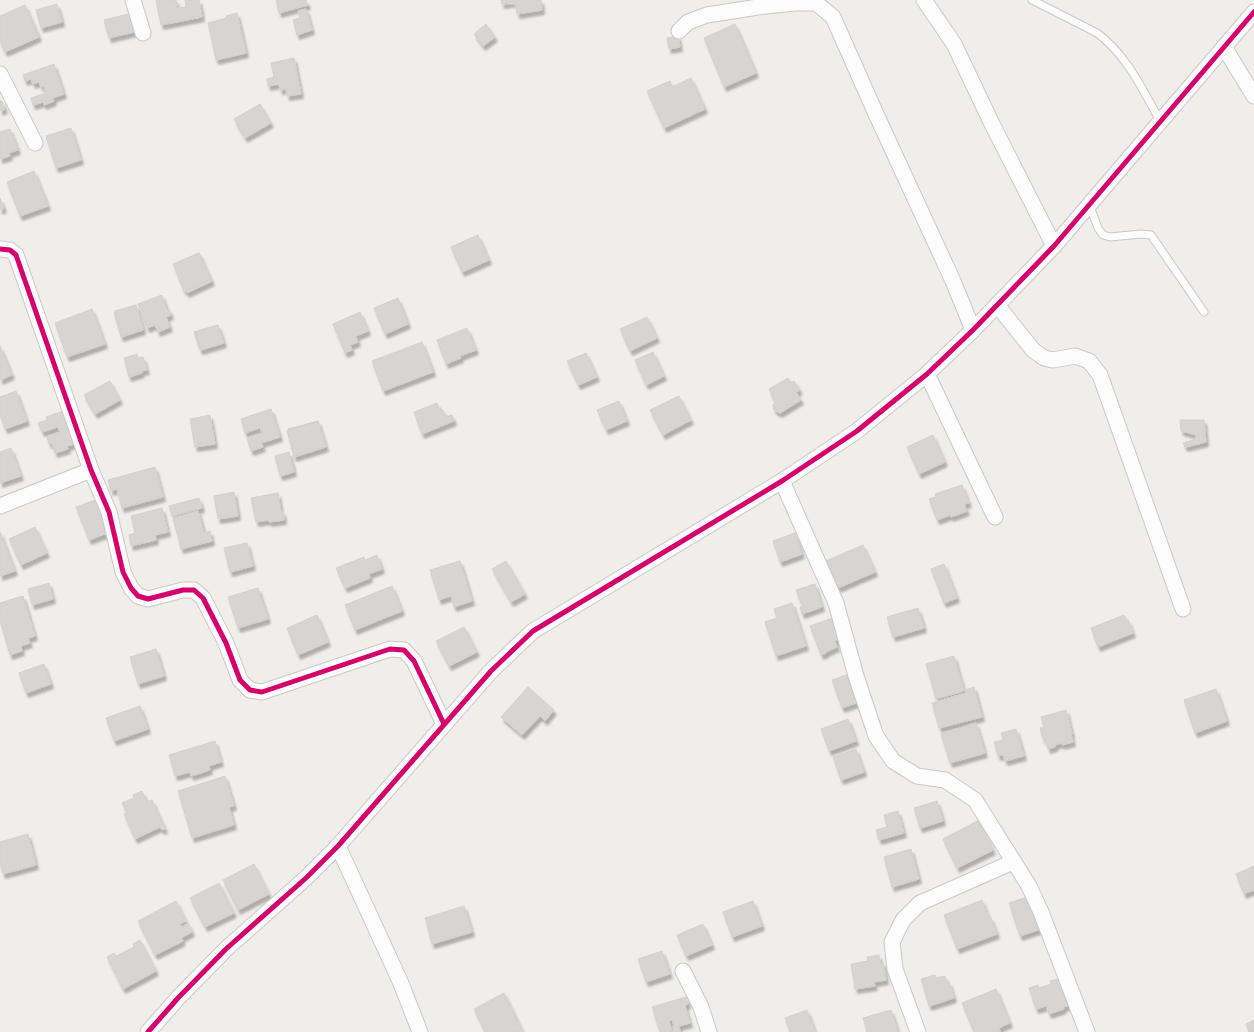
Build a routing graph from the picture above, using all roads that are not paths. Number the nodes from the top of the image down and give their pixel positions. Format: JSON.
{"nodes":[{"id":1,"x":133,"y":0,"type":"edge"},
{"id":2,"x":924,"y":0,"type":"edge"},
{"id":3,"x":1032,"y":0,"type":"edge"},
{"id":4,"x":1254,"y":12,"type":"edge"},
{"id":5,"x":679,"y":31,"type":"dead end"},
{"id":6,"x":144,"y":33,"type":"dead end"},
{"id":7,"x":1224,"y":47,"type":"junction"},
{"id":8,"x":0,"y":74,"type":"edge"},
{"id":9,"x":1254,"y":96,"type":"edge"},
{"id":10,"x":1160,"y":121,"type":"junction"},
{"id":11,"x":35,"y":142,"type":"dead end"},
{"id":12,"x":1089,"y":204,"type":"junction"},
{"id":13,"x":1054,"y":246,"type":"junction"},
{"id":14,"x":0,"y":249,"type":"edge"},
{"id":15,"x":997,"y":305,"type":"junction"},
{"id":16,"x":1204,"y":312,"type":"dead end"},
{"id":17,"x":973,"y":330,"type":"junction"},
{"id":18,"x":927,"y":374,"type":"junction"},
{"id":19,"x":91,"y":470,"type":"junction"},
{"id":20,"x":782,"y":481,"type":"junction"},
{"id":21,"x":0,"y":506,"type":"edge"},
{"id":22,"x":995,"y":517,"type":"dead end"},
{"id":23,"x":1183,"y":609,"type":"dead end"},
{"id":24,"x":444,"y":724,"type":"junction"},
{"id":25,"x":338,"y":846,"type":"junction"},
{"id":26,"x":1013,"y":862,"type":"junction"},
{"id":27,"x":684,"y":971,"type":"dead end"},
{"id":28,"x":148,"y":1032,"type":"edge"},
{"id":29,"x":420,"y":1032,"type":"edge"},
{"id":30,"x":709,"y":1032,"type":"edge"},
{"id":31,"x":918,"y":1032,"type":"edge"},
{"id":32,"x":1086,"y":1032,"type":"edge"}],
"edges":[{"from":1,"to":6,"type":"street"},
{"from":2,"to":13,"type":"street"},
{"from":3,"to":10,"type":"lane"},
{"from":4,"to":7,"type":"street"},
{"from":5,"to":17,"type":"street"},
{"from":7,"to":9,"type":"street"},
{"from":7,"to":10,"type":"street"},
{"from":8,"to":11,"type":"street"},
{"from":10,"to":12,"type":"street"},
{"from":12,"to":13,"type":"street"},
{"from":12,"to":16,"type":"lane"},
{"from":13,"to":15,"type":"street"},
{"from":14,"to":19,"type":"street"},
{"from":15,"to":17,"type":"street"},
{"from":15,"to":23,"type":"street"},
{"from":17,"to":18,"type":"street"},
{"from":18,"to":20,"type":"street"},
{"from":18,"to":22,"type":"street"},
{"from":19,"to":21,"type":"street"},
{"from":19,"to":24,"type":"street"},
{"from":20,"to":24,"type":"street"},
{"from":20,"to":26,"type":"street"},
{"from":24,"to":25,"type":"street"},
{"from":25,"to":28,"type":"street"},
{"from":25,"to":29,"type":"street"},
{"from":26,"to":31,"type":"street"},
{"from":26,"to":32,"type":"street"},
{"from":27,"to":30,"type":"street"}]}
